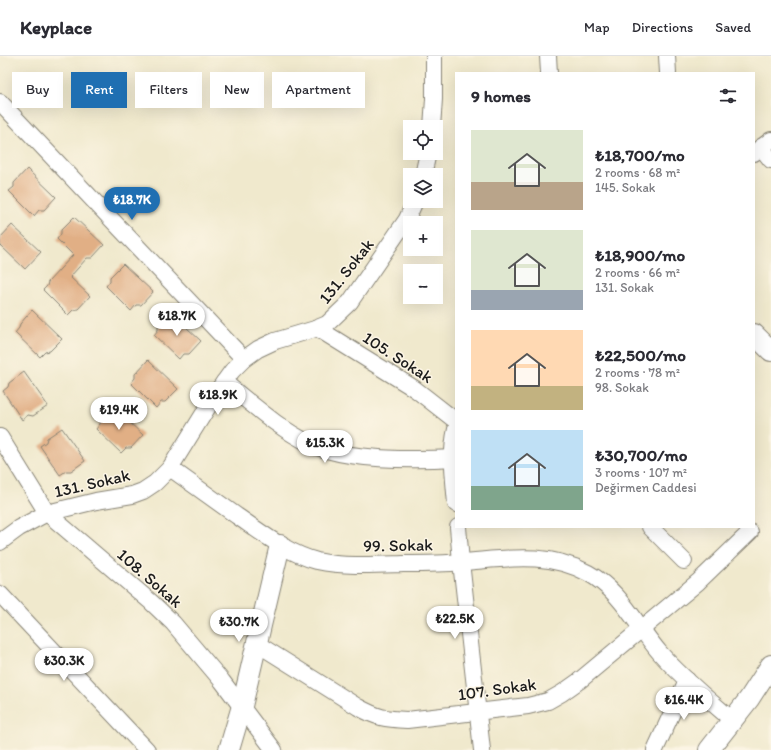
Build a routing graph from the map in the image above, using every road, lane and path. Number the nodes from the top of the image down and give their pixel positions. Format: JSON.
{"nodes":[{"id":1,"x":434,"y":56,"type":"edge"},
{"id":2,"x":548,"y":56,"type":"edge"},
{"id":3,"x":667,"y":56,"type":"edge"},
{"id":4,"x":549,"y":72,"type":"edge"},
{"id":5,"x":668,"y":72,"type":"edge"},
{"id":6,"x":0,"y":102,"type":"edge"},
{"id":7,"x":432,"y":120,"type":"edge"},
{"id":8,"x":412,"y":208,"type":"edge"},
{"id":9,"x":317,"y":328,"type":"junction"},
{"id":10,"x":755,"y":335,"type":"edge"},
{"id":11,"x":771,"y":351,"type":"edge"},
{"id":12,"x":244,"y":359,"type":"junction"},
{"id":13,"x":224,"y":382,"type":"junction"},
{"id":14,"x":455,"y":420,"type":"edge"},
{"id":15,"x":455,"y":433,"type":"edge"},
{"id":16,"x":0,"y":437,"type":"edge"},
{"id":17,"x":454,"y":458,"type":"edge"},
{"id":18,"x":170,"y":468,"type":"junction"},
{"id":19,"x":455,"y":481,"type":"edge"},
{"id":20,"x":47,"y":513,"type":"junction"},
{"id":21,"x":458,"y":528,"type":"edge"},
{"id":22,"x":651,"y":528,"type":"edge"},
{"id":23,"x":750,"y":532,"type":"dead end"},
{"id":24,"x":0,"y":542,"type":"edge"},
{"id":25,"x":280,"y":544,"type":"junction"},
{"id":26,"x":684,"y":561,"type":"dead end"},
{"id":27,"x":461,"y":562,"type":"junction"},
{"id":28,"x":0,"y":594,"type":"edge"},
{"id":29,"x":641,"y":628,"type":"junction"},
{"id":30,"x":256,"y":642,"type":"junction"},
{"id":31,"x":771,"y":665,"type":"edge"},
{"id":32,"x":687,"y":680,"type":"junction"},
{"id":33,"x":242,"y":706,"type":"junction"},
{"id":34,"x":477,"y":712,"type":"junction"},
{"id":35,"x":732,"y":720,"type":"junction"},
{"id":36,"x":147,"y":750,"type":"edge"},
{"id":37,"x":229,"y":750,"type":"edge"},
{"id":38,"x":274,"y":750,"type":"edge"},
{"id":39,"x":482,"y":750,"type":"edge"},
{"id":40,"x":655,"y":750,"type":"edge"},
{"id":41,"x":709,"y":750,"type":"edge"}],
"edges":[{"from":1,"to":7,"type":"street"},
{"from":2,"to":4,"type":"street"},
{"from":3,"to":5,"type":"street"},
{"from":6,"to":12,"type":"street"},
{"from":8,"to":9,"type":"street","name":"131. Sokak"},
{"from":9,"to":12,"type":"street","name":"131. Sokak"},
{"from":9,"to":14,"type":"street","name":"105. Sokak"},
{"from":10,"to":11,"type":"street"},
{"from":12,"to":13,"type":"street","name":"131. Sokak"},
{"from":13,"to":17,"type":"street"},
{"from":13,"to":18,"type":"street","name":"131. Sokak"},
{"from":15,"to":17,"type":"street"},
{"from":16,"to":20,"type":"street","name":"108. Sokak"},
{"from":17,"to":19,"type":"street"},
{"from":18,"to":20,"type":"street","name":"131. Sokak"},
{"from":18,"to":25,"type":"street","name":"99. Sokak"},
{"from":20,"to":24,"type":"street","name":"131. Sokak"},
{"from":20,"to":33,"type":"street","name":"108. Sokak"},
{"from":21,"to":27,"type":"street"},
{"from":22,"to":26,"type":"street"},
{"from":23,"to":29,"type":"street","name":"107. Sokak"},
{"from":25,"to":27,"type":"street","name":"99. Sokak"},
{"from":25,"to":30,"type":"street"},
{"from":27,"to":29,"type":"street","name":"99. Sokak"},
{"from":27,"to":34,"type":"street"},
{"from":28,"to":36,"type":"street"},
{"from":29,"to":32,"type":"street","name":"99. Sokak"},
{"from":29,"to":34,"type":"street","name":"107. Sokak"},
{"from":30,"to":33,"type":"street"},
{"from":30,"to":34,"type":"street","name":"107. Sokak"},
{"from":31,"to":35,"type":"street"},
{"from":32,"to":35,"type":"street","name":"99. Sokak"},
{"from":32,"to":40,"type":"street"},
{"from":33,"to":37,"type":"street"},
{"from":33,"to":38,"type":"street","name":"108. Sokak"},
{"from":34,"to":39,"type":"street"},
{"from":35,"to":41,"type":"street"}]}
